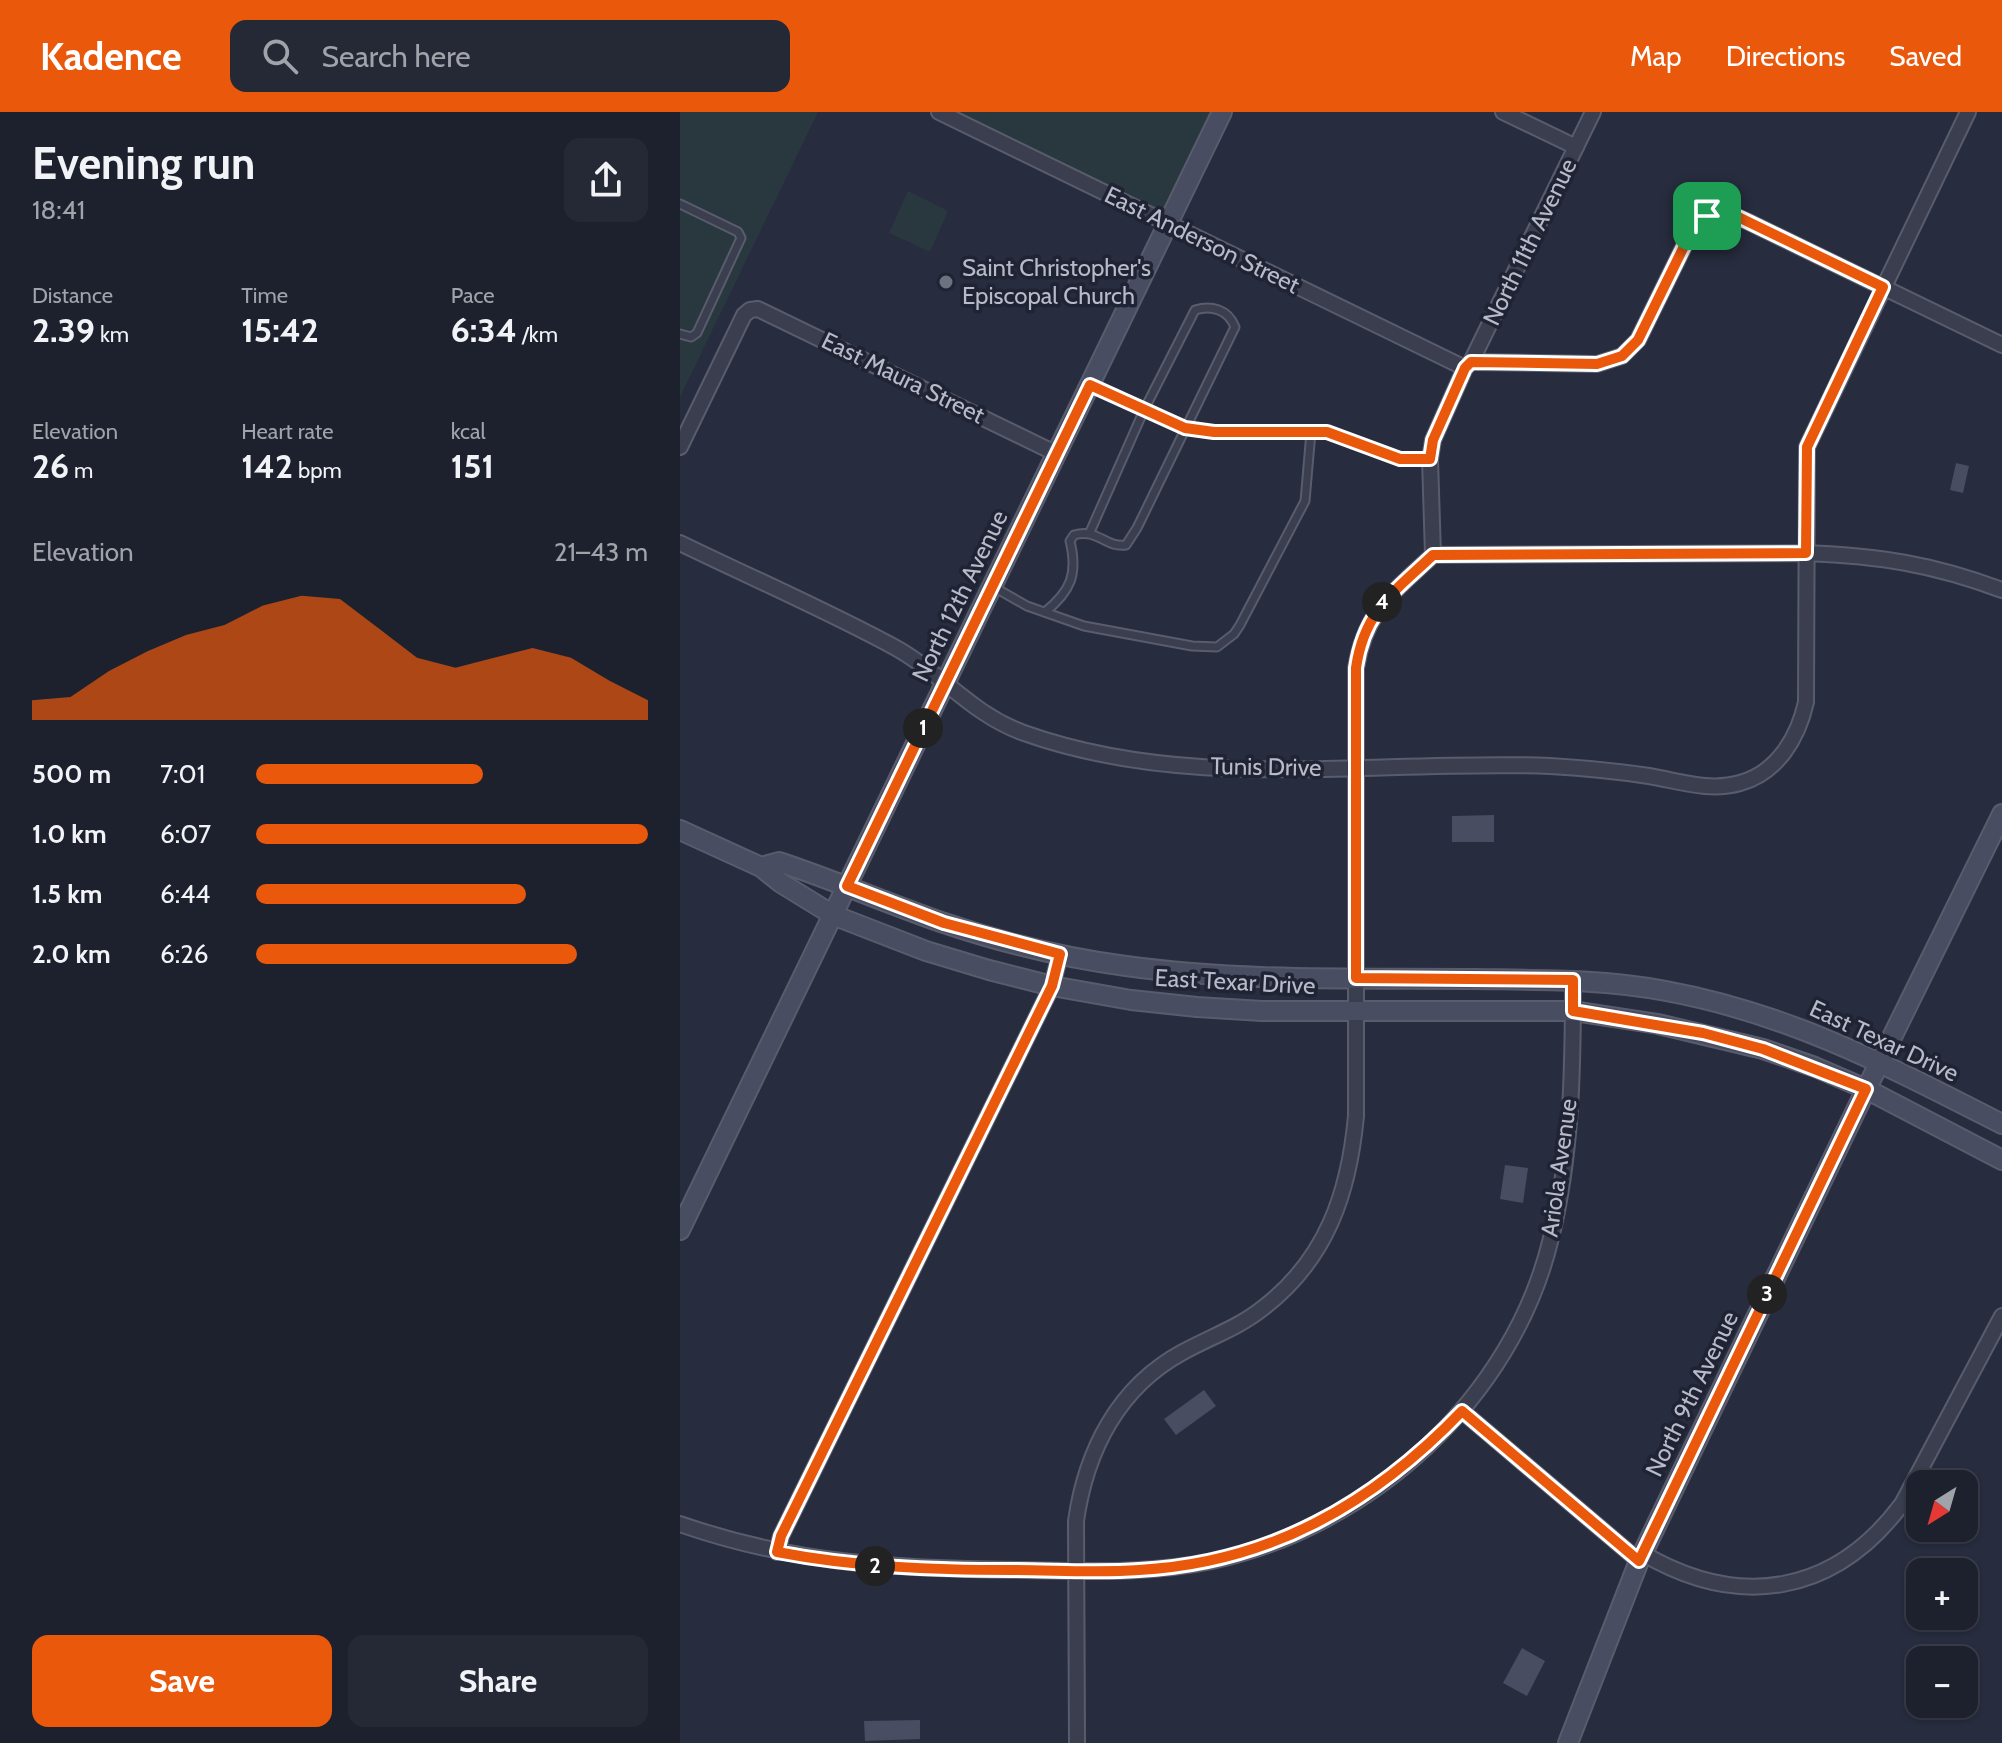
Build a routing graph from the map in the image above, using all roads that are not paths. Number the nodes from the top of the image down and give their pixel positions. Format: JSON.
{"nodes":[{"id":1,"x":939,"y":112,"type":"edge"},
{"id":2,"x":1222,"y":112,"type":"edge"},
{"id":3,"x":1503,"y":112,"type":"edge"},
{"id":4,"x":1593,"y":112,"type":"edge"},
{"id":5,"x":1968,"y":112,"type":"edge"},
{"id":6,"x":1576,"y":147,"type":"junction"},
{"id":7,"x":680,"y":204,"type":"edge"},
{"id":8,"x":1168,"y":223,"type":"junction"},
{"id":9,"x":1883,"y":287,"type":"junction"},
{"id":10,"x":680,"y":334,"type":"edge"},
{"id":11,"x":2002,"y":345,"type":"edge"},
{"id":12,"x":1468,"y":365,"type":"junction"},
{"id":13,"x":1090,"y":385,"type":"junction"},
{"id":14,"x":1144,"y":410,"type":"junction"},
{"id":15,"x":1185,"y":428,"type":"junction"},
{"id":16,"x":1311,"y":432,"type":"junction"},
{"id":17,"x":680,"y":447,"type":"edge"},
{"id":18,"x":1055,"y":453,"type":"junction"},
{"id":19,"x":1430,"y":459,"type":"junction"},
{"id":20,"x":1090,"y":532,"type":"junction"},
{"id":21,"x":680,"y":543,"type":"edge"},
{"id":22,"x":1806,"y":553,"type":"junction"},
{"id":23,"x":1433,"y":555,"type":"junction"},
{"id":24,"x":992,"y":586,"type":"junction"},
{"id":25,"x":2002,"y":590,"type":"edge"},
{"id":26,"x":1045,"y":612,"type":"junction"},
{"id":27,"x":944,"y":684,"type":"junction"},
{"id":28,"x":1355,"y":768,"type":"junction"},
{"id":29,"x":2002,"y":814,"type":"edge"},
{"id":30,"x":680,"y":830,"type":"edge"},
{"id":31,"x":761,"y":867,"type":"junction"},
{"id":32,"x":847,"y":886,"type":"junction"},
{"id":33,"x":833,"y":915,"type":"junction"},
{"id":34,"x":1060,"y":954,"type":"junction"},
{"id":35,"x":1356,"y":978,"type":"junction"},
{"id":36,"x":1573,"y":980,"type":"junction"},
{"id":37,"x":1052,"y":986,"type":"junction"},
{"id":38,"x":1354,"y":1011,"type":"junction"},
{"id":39,"x":1573,"y":1011,"type":"junction"},
{"id":40,"x":1880,"y":1062,"type":"junction"},
{"id":41,"x":1866,"y":1089,"type":"junction"},
{"id":42,"x":2002,"y":1124,"type":"edge"},
{"id":43,"x":2002,"y":1160,"type":"edge"},
{"id":44,"x":680,"y":1230,"type":"edge"},
{"id":45,"x":2002,"y":1316,"type":"edge"},
{"id":46,"x":1462,"y":1411,"type":"junction"},
{"id":47,"x":680,"y":1524,"type":"edge"},
{"id":48,"x":777,"y":1552,"type":"junction"},
{"id":49,"x":1641,"y":1557,"type":"junction"},
{"id":50,"x":1076,"y":1571,"type":"junction"},
{"id":51,"x":1077,"y":1743,"type":"edge"},
{"id":52,"x":1568,"y":1743,"type":"edge"}],
"edges":[{"from":1,"to":8,"type":"street","name":"East Anderson Street"},
{"from":2,"to":8,"type":"street","name":"North 12th Avenue"},
{"from":3,"to":6,"type":"street"},
{"from":4,"to":6,"type":"street","name":"North 11th Avenue"},
{"from":5,"to":9,"type":"street","name":"Tunis Drive"},
{"from":6,"to":12,"type":"street","name":"North 11th Avenue"},
{"from":7,"to":10,"type":"lane"},
{"from":8,"to":12,"type":"street","name":"East Anderson Street"},
{"from":8,"to":13,"type":"street","name":"North 12th Avenue"},
{"from":9,"to":11,"type":"street","name":"East Anderson Street"},
{"from":9,"to":12,"type":"street","name":"East Anderson Street"},
{"from":9,"to":22,"type":"street","name":"Tunis Drive"},
{"from":12,"to":19,"type":"street","name":"North 11th Avenue"},
{"from":13,"to":14,"type":"lane"},
{"from":13,"to":18,"type":"street","name":"North 12th Avenue"},
{"from":14,"to":15,"type":"lane"},
{"from":14,"to":15,"type":"lane"},
{"from":14,"to":20,"type":"lane"},
{"from":15,"to":16,"type":"lane"},
{"from":15,"to":20,"type":"lane"},
{"from":16,"to":19,"type":"lane"},
{"from":16,"to":26,"type":"lane"},
{"from":17,"to":18,"type":"street","name":"East Maura Street"},
{"from":18,"to":24,"type":"street","name":"North 12th Avenue"},
{"from":19,"to":23,"type":"street","name":"North 11th Avenue"},
{"from":20,"to":26,"type":"lane"},
{"from":21,"to":27,"type":"street","name":"Tunis Drive"},
{"from":22,"to":23,"type":"street"},
{"from":22,"to":25,"type":"street"},
{"from":22,"to":28,"type":"street","name":"Tunis Drive"},
{"from":23,"to":28,"type":"street"},
{"from":24,"to":26,"type":"lane"},
{"from":24,"to":27,"type":"street","name":"North 12th Avenue"},
{"from":27,"to":28,"type":"street","name":"Tunis Drive"},
{"from":27,"to":32,"type":"street","name":"North 12th Avenue"},
{"from":28,"to":35,"type":"street"},
{"from":29,"to":40,"type":"street","name":"North 9th Avenue"},
{"from":30,"to":31,"type":"street"},
{"from":31,"to":32,"type":"street","name":"East Texar Drive"},
{"from":31,"to":33,"type":"street","name":"East Texar Drive"},
{"from":32,"to":33,"type":"street","name":"North 12th Avenue"},
{"from":32,"to":34,"type":"street","name":"East Texar Drive"},
{"from":33,"to":37,"type":"street","name":"East Texar Drive"},
{"from":33,"to":44,"type":"street","name":"North 12th Avenue"},
{"from":34,"to":35,"type":"street","name":"East Texar Drive"},
{"from":34,"to":37,"type":"street"},
{"from":35,"to":36,"type":"street","name":"East Texar Drive"},
{"from":35,"to":38,"type":"street"},
{"from":36,"to":39,"type":"street","name":"Ariola Avenue"},
{"from":36,"to":40,"type":"street","name":"East Texar Drive"},
{"from":37,"to":38,"type":"street","name":"East Texar Drive"},
{"from":37,"to":48,"type":"street"},
{"from":38,"to":39,"type":"street","name":"East Texar Drive"},
{"from":38,"to":50,"type":"street"},
{"from":39,"to":41,"type":"street","name":"East Texar Drive"},
{"from":39,"to":46,"type":"street","name":"Ariola Avenue"},
{"from":40,"to":41,"type":"street","name":"North 9th Avenue"},
{"from":40,"to":42,"type":"street","name":"East Texar Drive"},
{"from":41,"to":43,"type":"street","name":"East Texar Drive"},
{"from":41,"to":49,"type":"street","name":"North 9th Avenue"},
{"from":45,"to":49,"type":"street"},
{"from":46,"to":49,"type":"street"},
{"from":46,"to":50,"type":"street","name":"Ariola Avenue"},
{"from":47,"to":48,"type":"street","name":"Ariola Avenue"},
{"from":48,"to":50,"type":"street","name":"Ariola Avenue"},
{"from":49,"to":52,"type":"street","name":"North 9th Avenue"},
{"from":50,"to":51,"type":"street"}]}
